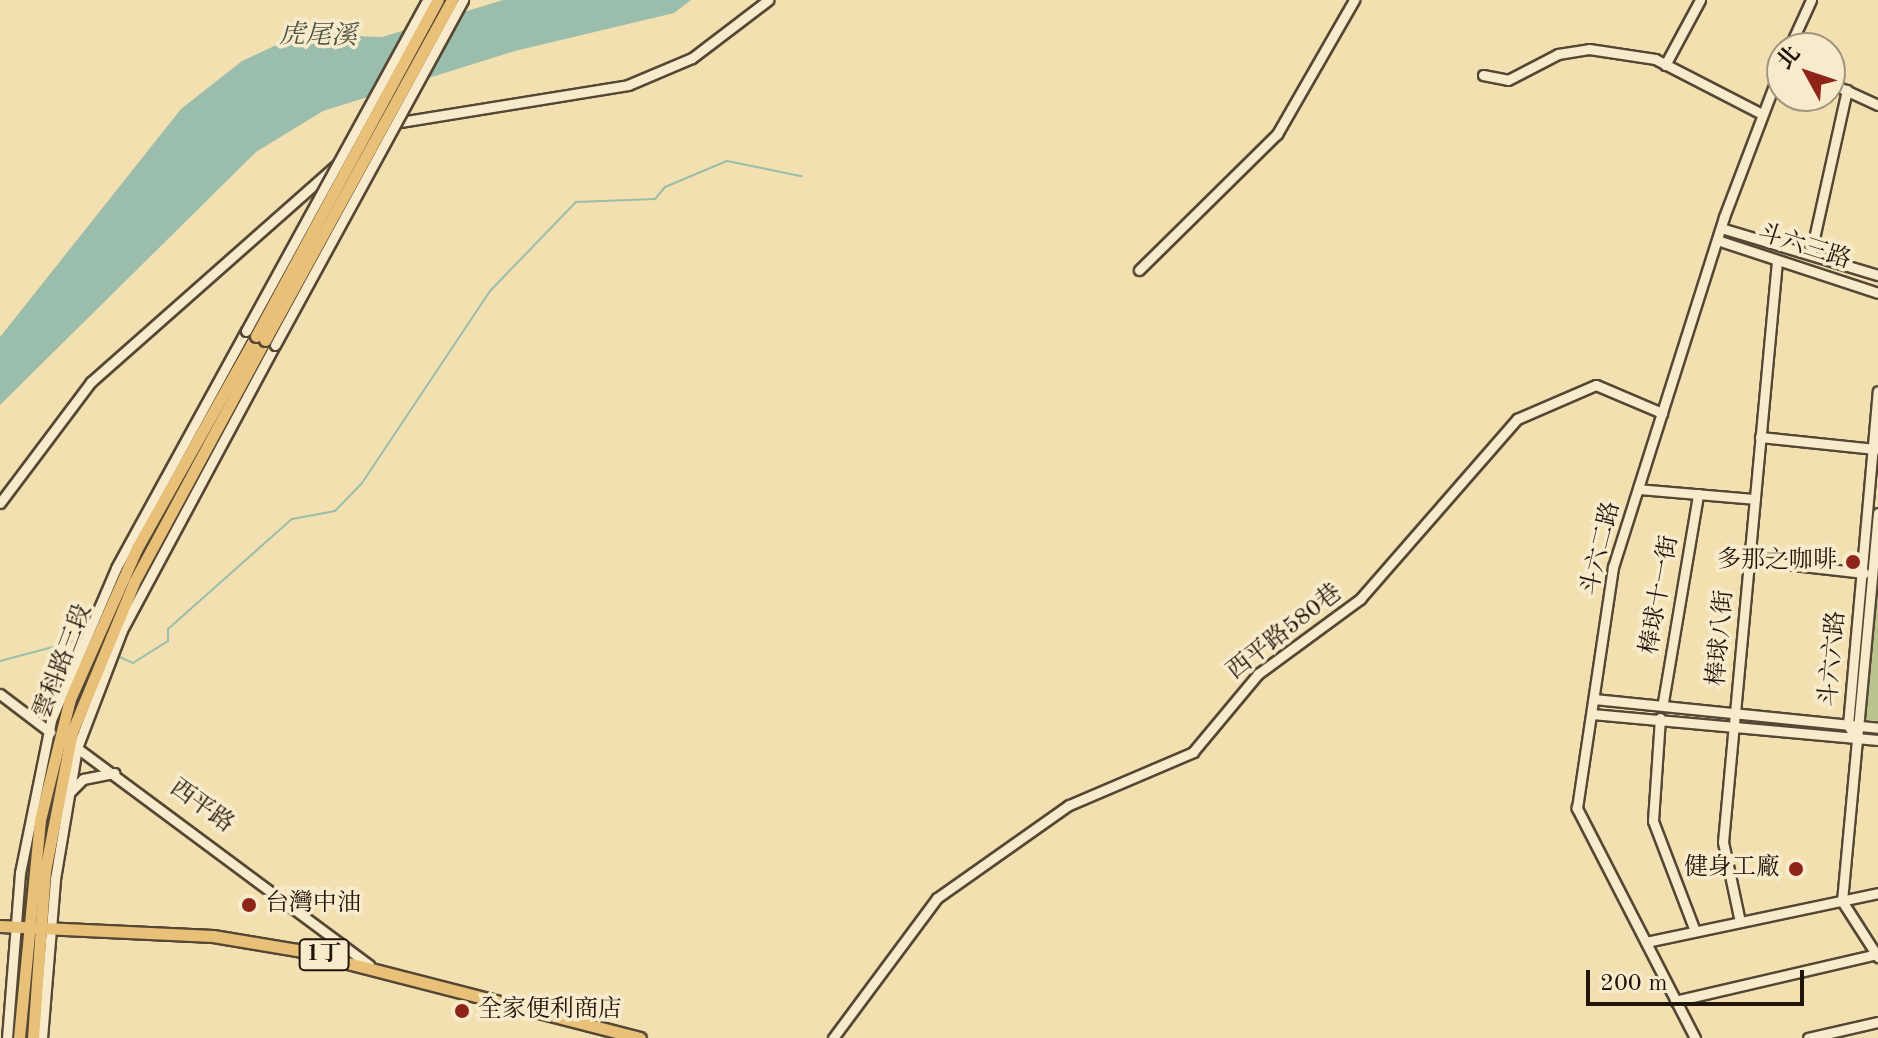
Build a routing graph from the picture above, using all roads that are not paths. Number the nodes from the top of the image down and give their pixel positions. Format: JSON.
{"nodes":[{"id":1,"x":427,"y":0,"type":"edge"},
{"id":2,"x":438,"y":0,"type":"edge"},
{"id":3,"x":452,"y":0,"type":"edge"},
{"id":4,"x":463,"y":0,"type":"edge"},
{"id":5,"x":768,"y":0,"type":"edge"},
{"id":6,"x":1354,"y":0,"type":"edge"},
{"id":7,"x":1700,"y":0,"type":"edge"},
{"id":8,"x":1811,"y":0,"type":"edge"},
{"id":9,"x":1796,"y":32,"type":"edge"},
{"id":10,"x":1665,"y":65,"type":"junction"},
{"id":11,"x":1483,"y":75,"type":"dead end"},
{"id":12,"x":1847,"y":90,"type":"joint"},
{"id":13,"x":1766,"y":100,"type":"edge"},
{"id":14,"x":1878,"y":105,"type":"edge"},
{"id":15,"x":1760,"y":113,"type":"junction"},
{"id":16,"x":1721,"y":228,"type":"junction"},
{"id":17,"x":1717,"y":240,"type":"junction"},
{"id":18,"x":1811,"y":252,"type":"junction"},
{"id":19,"x":1777,"y":261,"type":"junction"},
{"id":20,"x":1139,"y":270,"type":"dead end"},
{"id":21,"x":1878,"y":275,"type":"edge"},
{"id":22,"x":1878,"y":293,"type":"edge"},
{"id":23,"x":260,"y":338,"type":"junction"},
{"id":24,"x":1878,"y":391,"type":"edge"},
{"id":25,"x":1662,"y":413,"type":"junction"},
{"id":26,"x":1760,"y":437,"type":"junction"},
{"id":27,"x":1876,"y":450,"type":"edge"},
{"id":28,"x":1638,"y":489,"type":"junction"},
{"id":29,"x":1698,"y":494,"type":"junction"},
{"id":30,"x":1755,"y":499,"type":"junction"},
{"id":31,"x":0,"y":503,"type":"edge"},
{"id":32,"x":1878,"y":513,"type":"edge"},
{"id":33,"x":1749,"y":560,"type":"junction"},
{"id":34,"x":1867,"y":574,"type":"junction"},
{"id":35,"x":0,"y":694,"type":"edge"},
{"id":36,"x":1594,"y":699,"type":"junction"},
{"id":37,"x":1663,"y":702,"type":"junction"},
{"id":38,"x":1735,"y":711,"type":"junction"},
{"id":39,"x":1592,"y":714,"type":"junction"},
{"id":40,"x":1660,"y":718,"type":"junction"},
{"id":41,"x":1733,"y":725,"type":"junction"},
{"id":42,"x":1853,"y":725,"type":"junction"},
{"id":43,"x":1878,"y":728,"type":"edge"},
{"id":44,"x":1855,"y":737,"type":"junction"},
{"id":45,"x":63,"y":739,"type":"junction"},
{"id":46,"x":1878,"y":740,"type":"edge"},
{"id":47,"x":115,"y":773,"type":"junction"},
{"id":48,"x":68,"y":794,"type":"junction"},
{"id":49,"x":1878,"y":893,"type":"edge"},
{"id":50,"x":1842,"y":901,"type":"junction"},
{"id":51,"x":1740,"y":922,"type":"junction"},
{"id":52,"x":0,"y":926,"type":"edge"},
{"id":53,"x":33,"y":928,"type":"junction"},
{"id":54,"x":1695,"y":931,"type":"junction"},
{"id":55,"x":1646,"y":942,"type":"junction"},
{"id":56,"x":1877,"y":956,"type":"edge"},
{"id":57,"x":369,"y":965,"type":"junction"},
{"id":58,"x":1675,"y":1001,"type":"junction"},
{"id":59,"x":1878,"y":1022,"type":"edge"},
{"id":60,"x":7,"y":1038,"type":"edge"},
{"id":61,"x":19,"y":1038,"type":"edge"},
{"id":62,"x":33,"y":1038,"type":"edge"},
{"id":63,"x":42,"y":1038,"type":"edge"},
{"id":64,"x":640,"y":1038,"type":"edge"},
{"id":65,"x":833,"y":1038,"type":"edge"},
{"id":66,"x":1695,"y":1038,"type":"edge"},
{"id":67,"x":1808,"y":1038,"type":"edge"}],
"edges":[{"from":1,"to":23,"type":"street","bridge":true},
{"from":2,"to":23,"type":"main road","bridge":true},
{"from":3,"to":23,"type":"main road","bridge":true},
{"from":4,"to":23,"type":"street","bridge":true},
{"from":5,"to":31,"type":"street"},
{"from":6,"to":20,"type":"street"},
{"from":7,"to":10,"type":"street"},
{"from":8,"to":9,"type":"street"},
{"from":10,"to":11,"type":"street"},
{"from":10,"to":15,"type":"street"},
{"from":12,"to":14,"type":"street"},
{"from":12,"to":18,"type":"street"},
{"from":13,"to":15,"type":"street","name":"斗六二路"},
{"from":15,"to":16,"type":"street","name":"斗六二路"},
{"from":16,"to":17,"type":"street","name":"斗六二路"},
{"from":16,"to":18,"type":"street","name":"斗六三路"},
{"from":17,"to":19,"type":"street","name":"斗六三路"},
{"from":17,"to":25,"type":"street","name":"斗六二路"},
{"from":18,"to":21,"type":"street","name":"斗六三路"},
{"from":19,"to":22,"type":"street","name":"斗六三路"},
{"from":19,"to":26,"type":"street","name":"棒球八街"},
{"from":23,"to":45,"type":"main road","name":"雲科路三段"},
{"from":23,"to":45,"type":"main road","name":"雲科路三段"},
{"from":24,"to":27,"type":"street","name":"斗六六路"},
{"from":25,"to":28,"type":"street","name":"斗六二路"},
{"from":25,"to":65,"type":"street","name":"西平路580巷"},
{"from":26,"to":27,"type":"street"},
{"from":26,"to":30,"type":"street","name":"棒球八街"},
{"from":27,"to":34,"type":"street","name":"斗六六路"},
{"from":28,"to":29,"type":"street"},
{"from":28,"to":36,"type":"street","name":"斗六二路"},
{"from":29,"to":30,"type":"street"},
{"from":29,"to":37,"type":"street","name":"棒球十一街"},
{"from":30,"to":33,"type":"street","name":"棒球八街"},
{"from":32,"to":34,"type":"street","name":"斗六六路"},
{"from":33,"to":34,"type":"street"},
{"from":33,"to":38,"type":"street","name":"棒球八街"},
{"from":34,"to":42,"type":"street","name":"斗六六路"},
{"from":35,"to":45,"type":"street","name":"西平路"},
{"from":36,"to":37,"type":"street"},
{"from":36,"to":39,"type":"street","name":"斗六二路"},
{"from":37,"to":38,"type":"street"},
{"from":38,"to":41,"type":"street","name":"棒球八街"},
{"from":38,"to":42,"type":"street"},
{"from":39,"to":40,"type":"street"},
{"from":39,"to":55,"type":"street","name":"斗六二路"},
{"from":40,"to":41,"type":"street"},
{"from":40,"to":54,"type":"street"},
{"from":41,"to":44,"type":"street"},
{"from":41,"to":51,"type":"street","name":"棒球八街"},
{"from":42,"to":43,"type":"street"},
{"from":42,"to":44,"type":"street","name":"斗六六路"},
{"from":44,"to":46,"type":"street"},
{"from":44,"to":50,"type":"street","name":"斗六六路"},
{"from":45,"to":47,"type":"street","name":"西平路"},
{"from":45,"to":48,"type":"street","name":"雲科路三段"},
{"from":45,"to":53,"type":"main road","name":"雲科路三段"},
{"from":45,"to":53,"type":"street","name":"雲科路三段"},
{"from":47,"to":48,"type":"street"},
{"from":47,"to":57,"type":"street","name":"西平路"},
{"from":48,"to":53,"type":"street","name":"雲科路三段"},
{"from":49,"to":50,"type":"street"},
{"from":50,"to":51,"type":"street"},
{"from":50,"to":56,"type":"street"},
{"from":51,"to":54,"type":"street"},
{"from":52,"to":53,"type":"main road","name":"西平路","number":"1丁"},
{"from":53,"to":57,"type":"main road","name":"西平路","number":"1丁"},
{"from":53,"to":60,"type":"street","name":"雲科路三段"},
{"from":53,"to":61,"type":"main road","name":"雲科路三段"},
{"from":53,"to":62,"type":"main road","name":"雲科路三段"},
{"from":53,"to":63,"type":"street","name":"雲科路三段"},
{"from":54,"to":55,"type":"street"},
{"from":55,"to":58,"type":"street","name":"斗六二路"},
{"from":56,"to":58,"type":"street"},
{"from":57,"to":64,"type":"main road","name":"西平路","number":"1丁"},
{"from":58,"to":66,"type":"street","name":"斗六二路"},
{"from":59,"to":67,"type":"street"}]}
